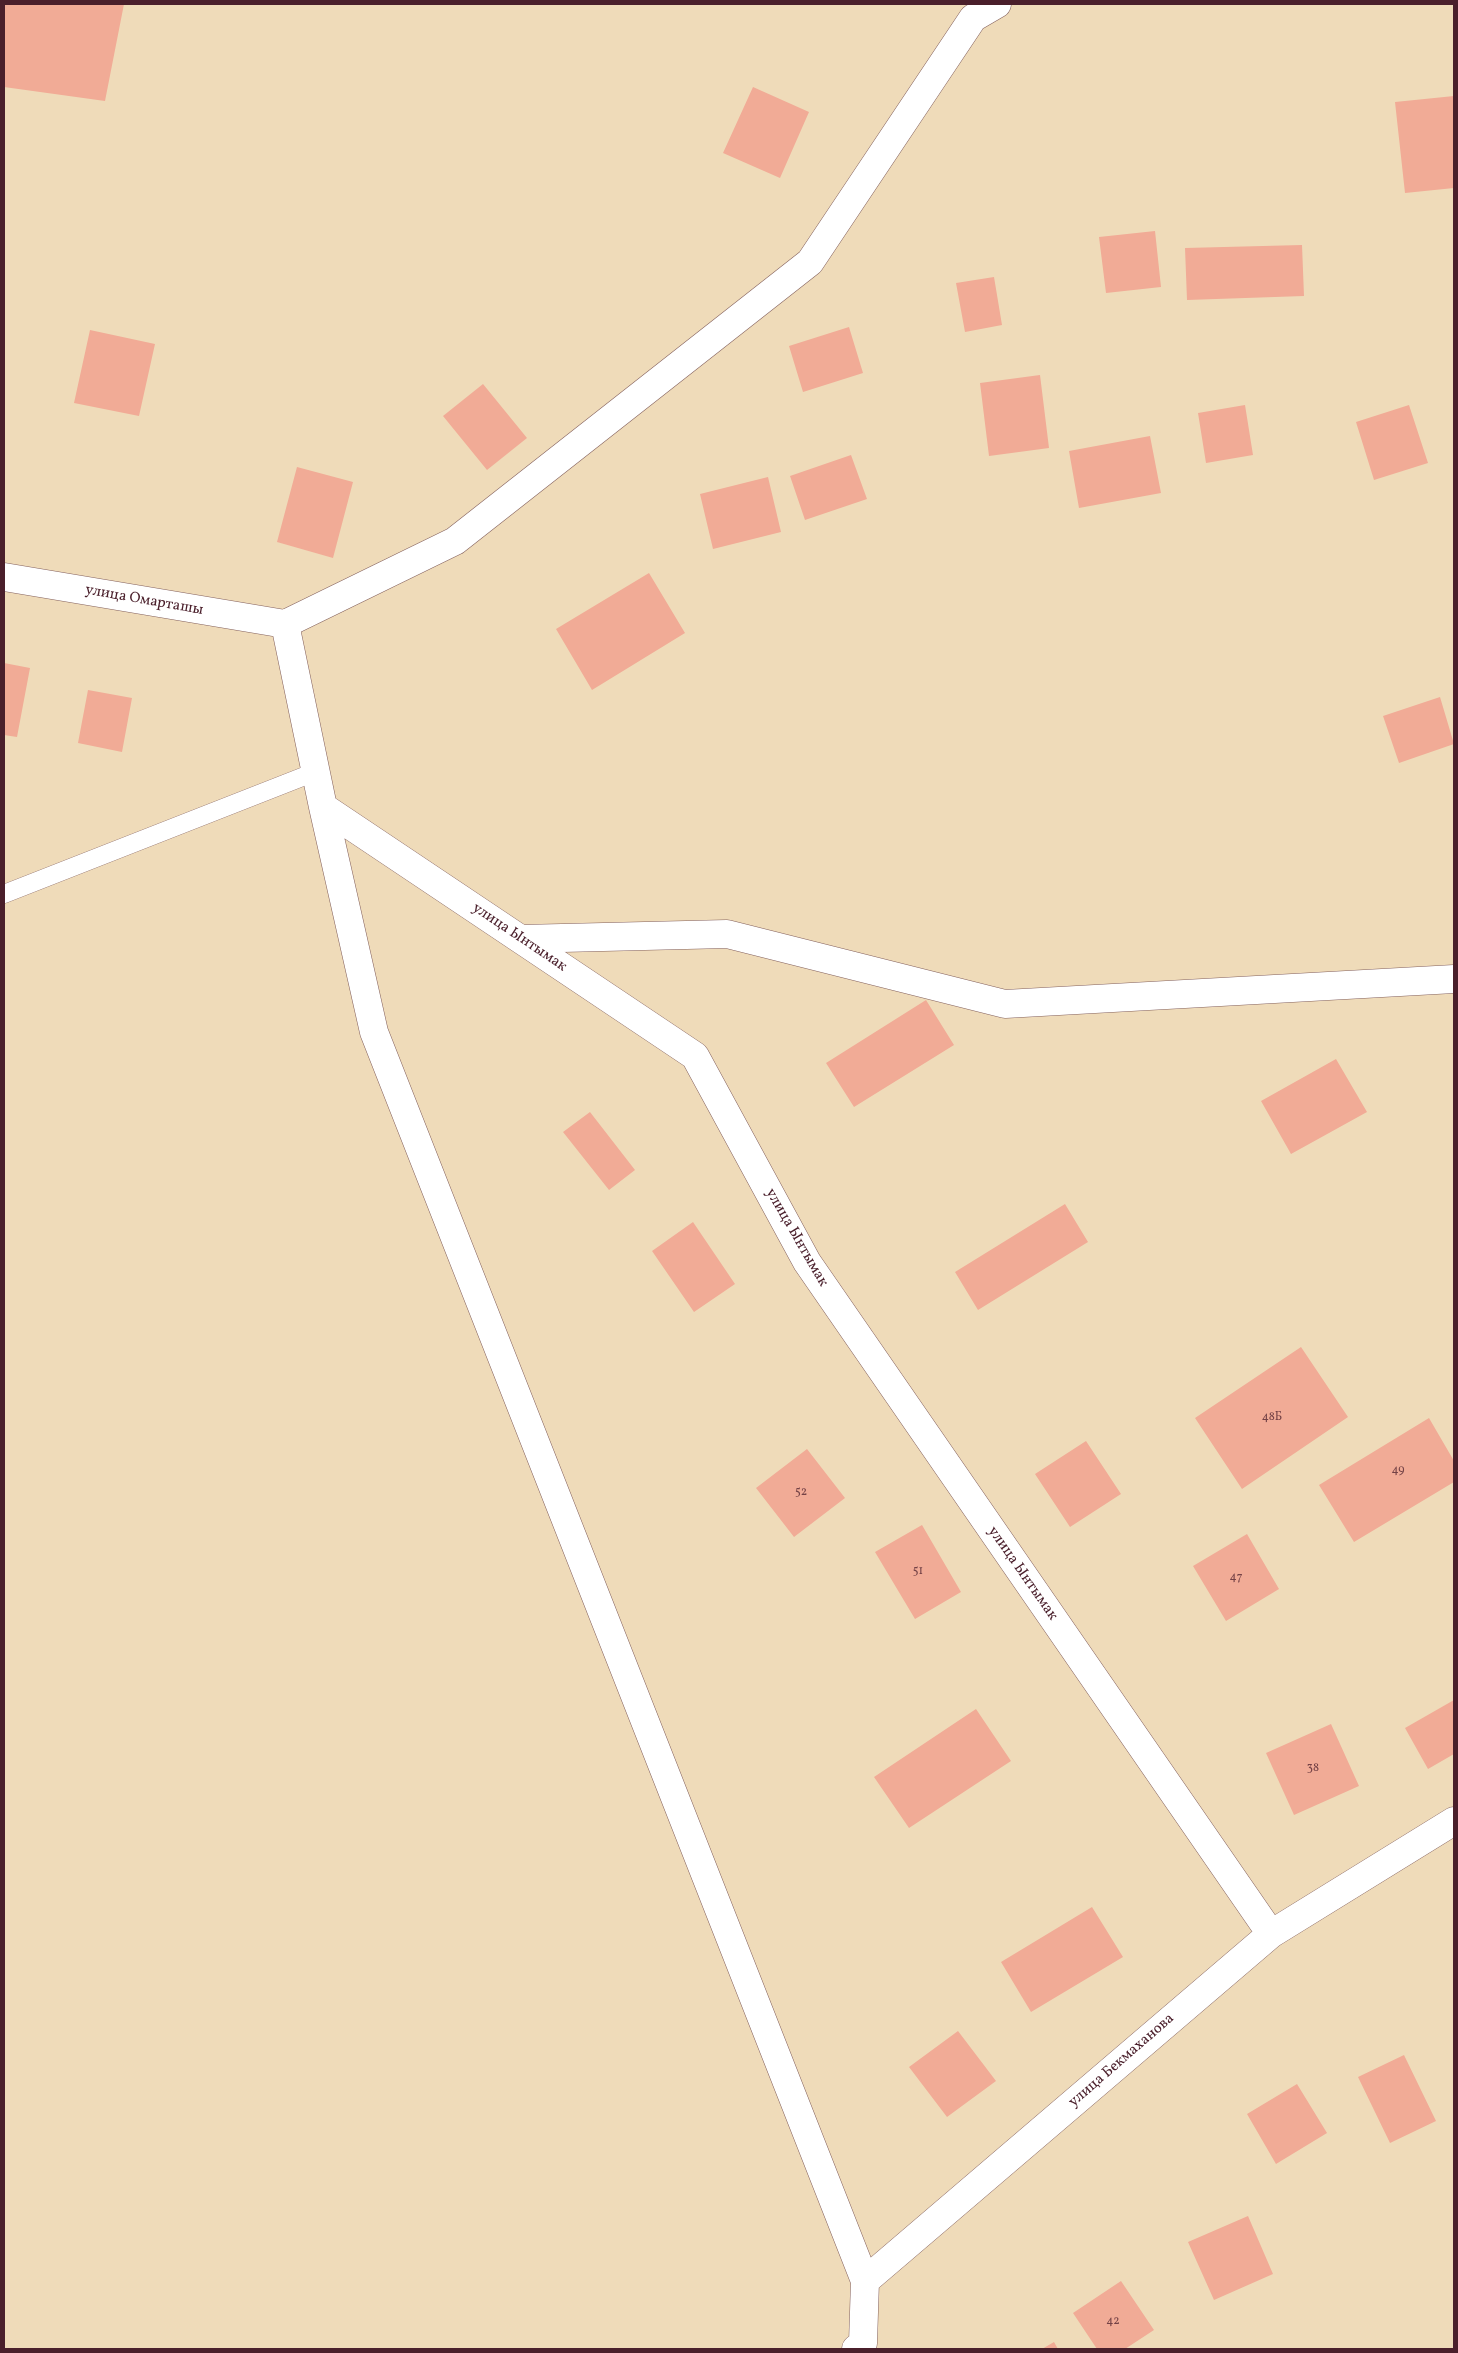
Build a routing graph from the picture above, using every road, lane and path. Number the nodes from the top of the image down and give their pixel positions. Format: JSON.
{"nodes":[{"id":1,"x":997,"y":4,"type":"edge"},
{"id":2,"x":4,"y":577,"type":"edge"},
{"id":3,"x":285,"y":624,"type":"junction"},
{"id":4,"x":315,"y":772,"type":"junction"},
{"id":5,"x":323,"y":807,"type":"junction"},
{"id":6,"x":4,"y":894,"type":"edge"},
{"id":7,"x":521,"y":939,"type":"junction"},
{"id":8,"x":1454,"y":979,"type":"edge"},
{"id":9,"x":1454,"y":1822,"type":"edge"},
{"id":10,"x":1271,"y":1934,"type":"junction"},
{"id":11,"x":865,"y":2281,"type":"junction"},
{"id":12,"x":861,"y":2347,"type":"edge"}],
"edges":[{"from":1,"to":3,"type":"street"},
{"from":2,"to":3,"type":"street","name":"улица Омарташы"},
{"from":3,"to":4,"type":"street"},
{"from":4,"to":5,"type":"street"},
{"from":4,"to":6,"type":"lane"},
{"from":5,"to":7,"type":"street","name":"улица Ынтымак"},
{"from":5,"to":11,"type":"street"},
{"from":7,"to":8,"type":"street"},
{"from":7,"to":10,"type":"street","name":"улица Ынтымак"},
{"from":9,"to":10,"type":"street","name":"улица Бекмаханова"},
{"from":10,"to":11,"type":"street","name":"улица Бекмаханова"},
{"from":11,"to":12,"type":"street"}]}
